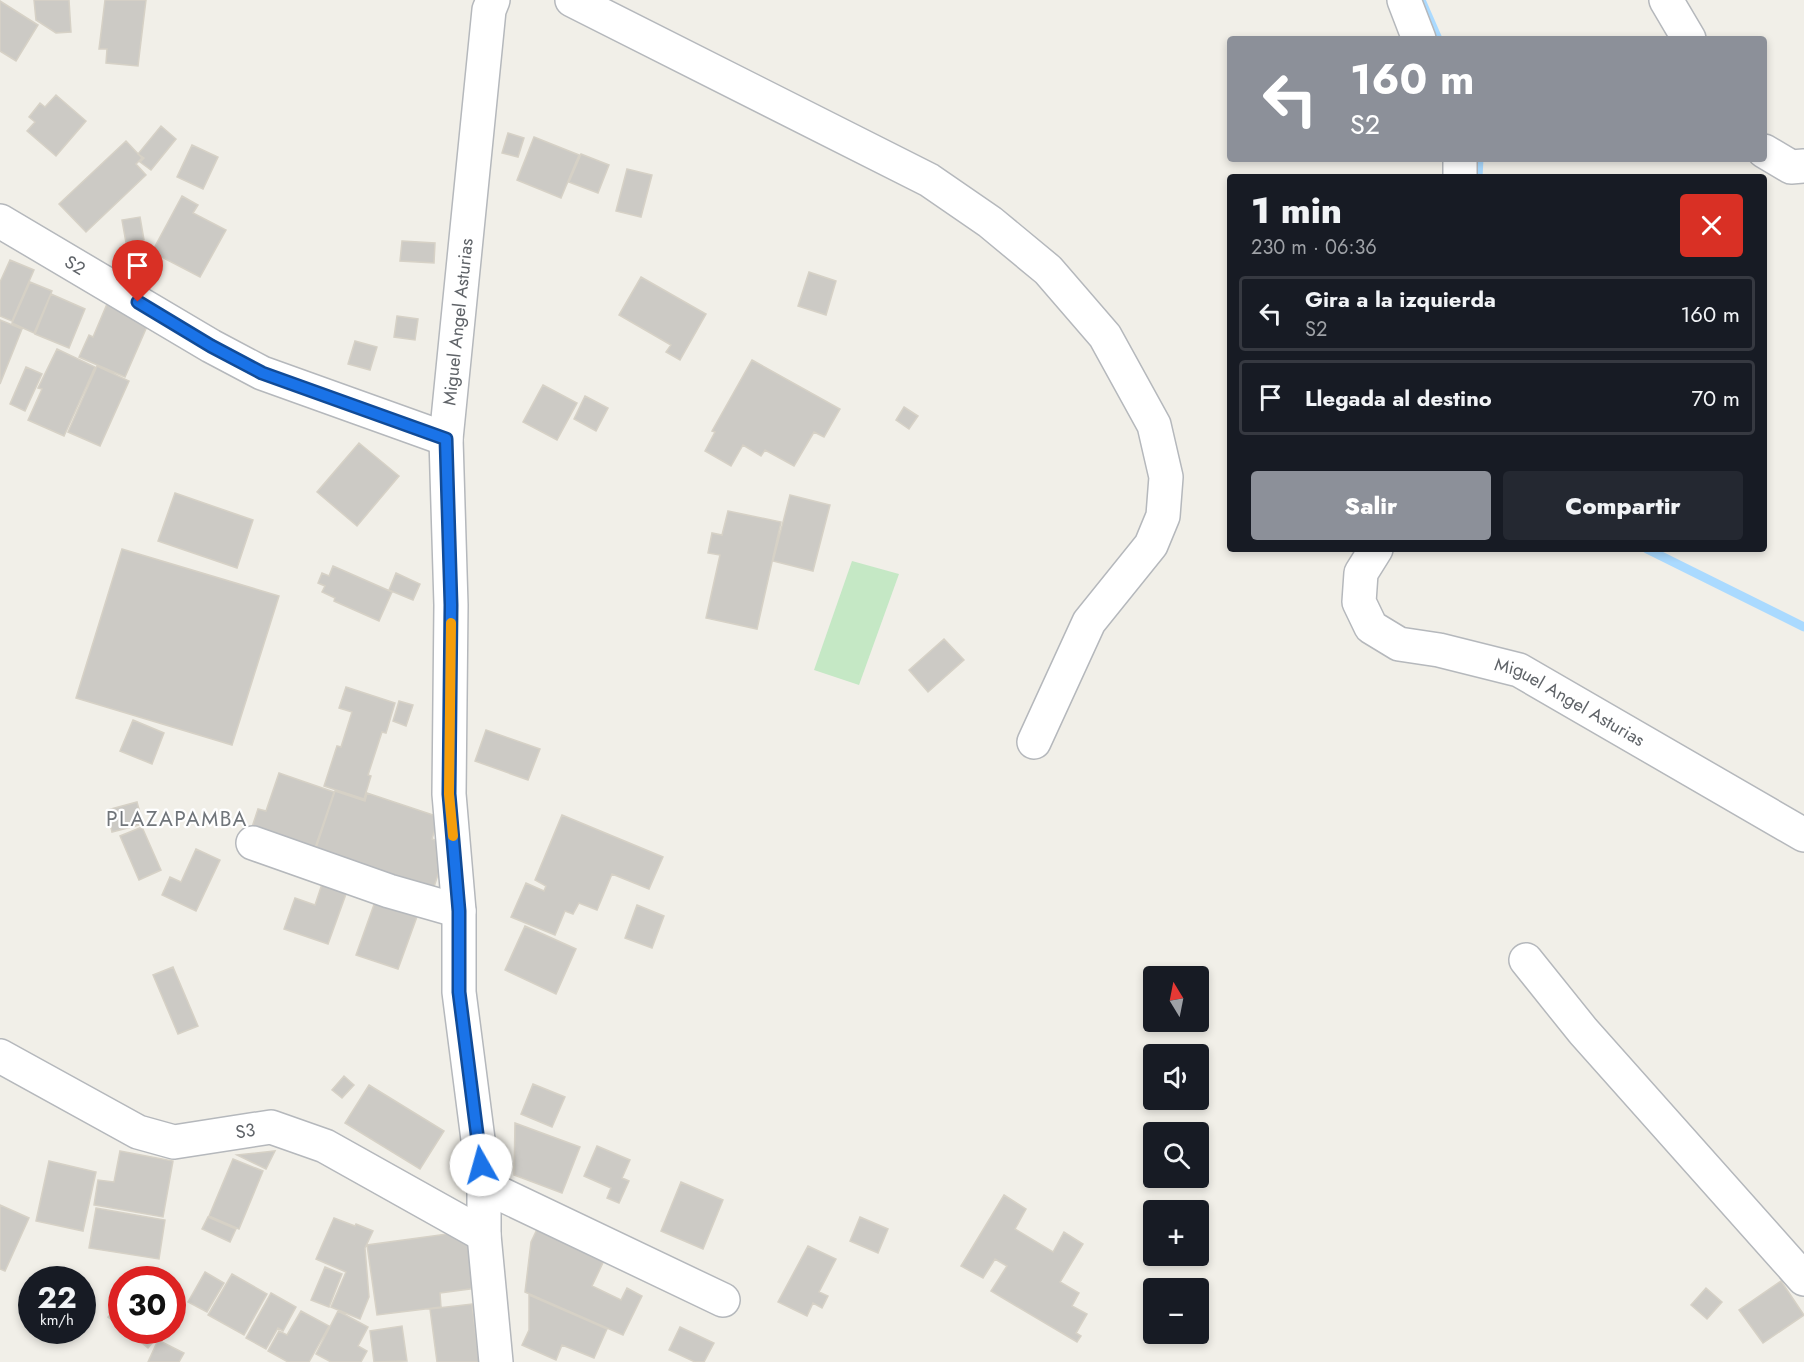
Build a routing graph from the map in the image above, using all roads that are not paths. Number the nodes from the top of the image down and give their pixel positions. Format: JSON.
{"nodes":[{"id":1,"x":493,"y":0,"type":"edge"},
{"id":2,"x":573,"y":0,"type":"edge"},
{"id":3,"x":1404,"y":0,"type":"edge"},
{"id":4,"x":1666,"y":0,"type":"edge"},
{"id":5,"x":1418,"y":36,"type":"edge"},
{"id":6,"x":1687,"y":36,"type":"edge"},
{"id":7,"x":1767,"y":154,"type":"edge"},
{"id":8,"x":1804,"y":166,"type":"edge"},
{"id":9,"x":0,"y":221,"type":"edge"},
{"id":10,"x":446,"y":439,"type":"junction"},
{"id":11,"x":1369,"y":561,"type":"edge"},
{"id":12,"x":1034,"y":742,"type":"dead end"},
{"id":13,"x":1804,"y":835,"type":"edge"},
{"id":14,"x":253,"y":843,"type":"dead end"},
{"id":15,"x":459,"y":911,"type":"junction"},
{"id":16,"x":1526,"y":960,"type":"dead end"},
{"id":17,"x":0,"y":1056,"type":"edge"},
{"id":18,"x":484,"y":1186,"type":"junction"},
{"id":19,"x":484,"y":1235,"type":"junction"},
{"id":20,"x":1804,"y":1279,"type":"edge"},
{"id":21,"x":723,"y":1300,"type":"dead end"},
{"id":22,"x":496,"y":1362,"type":"edge"}],
"edges":[{"from":1,"to":10,"type":"street","name":"Miguel Angel Asturias"},
{"from":2,"to":12,"type":"street"},
{"from":3,"to":5,"type":"street"},
{"from":4,"to":6,"type":"street"},
{"from":7,"to":8,"type":"street"},
{"from":9,"to":10,"type":"street","name":"S2"},
{"from":10,"to":15,"type":"street","name":"Miguel Angel Asturias"},
{"from":11,"to":13,"type":"street","name":"Miguel Angel Asturias"},
{"from":14,"to":15,"type":"street"},
{"from":15,"to":18,"type":"street","name":"Miguel Angel Asturias"},
{"from":16,"to":20,"type":"street"},
{"from":17,"to":19,"type":"street","name":"S3"},
{"from":18,"to":19,"type":"street","name":"Miguel Angel Asturias"},
{"from":18,"to":21,"type":"street"},
{"from":19,"to":22,"type":"street","name":"Miguel Angel Asturias"}]}
